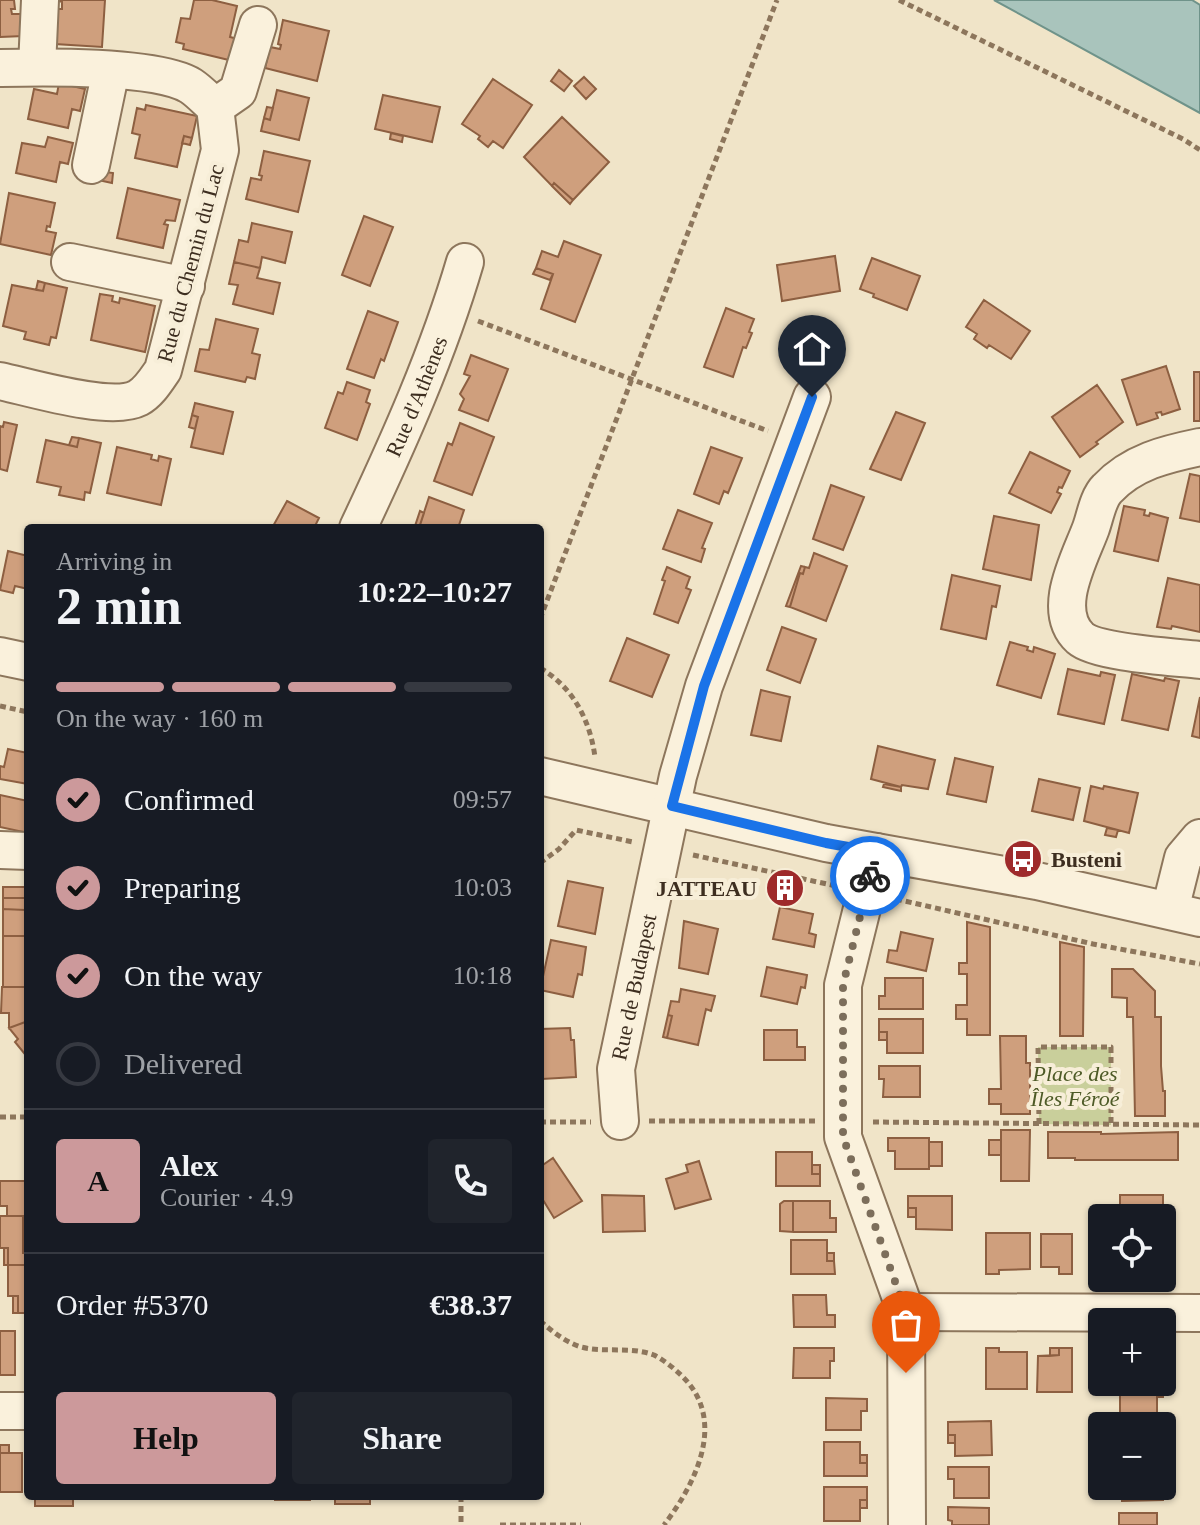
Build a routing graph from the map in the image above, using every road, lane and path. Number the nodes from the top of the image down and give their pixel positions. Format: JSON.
{"nodes":[{"id":1,"x":40,"y":0,"type":"edge"},
{"id":2,"x":777,"y":0,"type":"edge"},
{"id":3,"x":899,"y":0,"type":"edge"},
{"id":4,"x":258,"y":25,"type":"dead end"},
{"id":5,"x":37,"y":67,"type":"junction"},
{"id":6,"x":0,"y":68,"type":"edge"},
{"id":7,"x":111,"y":70,"type":"junction"},
{"id":8,"x":215,"y":107,"type":"junction"},
{"id":9,"x":1200,"y":150,"type":"edge"},
{"id":10,"x":91,"y":165,"type":"dead end"},
{"id":11,"x":70,"y":262,"type":"dead end"},
{"id":12,"x":465,"y":262,"type":"dead end"},
{"id":13,"x":186,"y":286,"type":"junction"},
{"id":14,"x":451,"y":311,"type":"junction"},
{"id":15,"x":630,"y":379,"type":"junction"},
{"id":16,"x":0,"y":381,"type":"edge"},
{"id":17,"x":812,"y":397,"type":"dead end"},
{"id":18,"x":794,"y":441,"type":"junction"},
{"id":19,"x":1200,"y":447,"type":"edge"},
{"id":20,"x":360,"y":524,"type":"edge"},
{"id":21,"x":544,"y":608,"type":"edge"},
{"id":22,"x":0,"y":656,"type":"edge"},
{"id":23,"x":1200,"y":660,"type":"edge"},
{"id":24,"x":24,"y":661,"type":"edge"},
{"id":25,"x":544,"y":671,"type":"edge"},
{"id":26,"x":0,"y":706,"type":"edge"},
{"id":27,"x":24,"y":711,"type":"edge"},
{"id":28,"x":595,"y":760,"type":"dead end"},
{"id":29,"x":544,"y":777,"type":"edge"},
{"id":30,"x":672,"y":806,"type":"junction"},
{"id":31,"x":1200,"y":838,"type":"edge"},
{"id":32,"x":0,"y":850,"type":"edge"},
{"id":33,"x":24,"y":851,"type":"edge"},
{"id":34,"x":876,"y":852,"type":"junction"},
{"id":35,"x":1185,"y":914,"type":"edge"},
{"id":36,"x":0,"y":1117,"type":"edge"},
{"id":37,"x":24,"y":1117,"type":"edge"},
{"id":38,"x":620,"y":1121,"type":"junction"},
{"id":39,"x":843,"y":1121,"type":"junction"},
{"id":40,"x":544,"y":1122,"type":"edge"},
{"id":41,"x":1039,"y":1124,"type":"junction"},
{"id":42,"x":1111,"y":1125,"type":"junction"},
{"id":43,"x":1200,"y":1125,"type":"edge"},
{"id":44,"x":906,"y":1312,"type":"junction"},
{"id":45,"x":1200,"y":1313,"type":"edge"},
{"id":46,"x":544,"y":1325,"type":"edge"},
{"id":47,"x":0,"y":1411,"type":"edge"},
{"id":48,"x":24,"y":1411,"type":"edge"},
{"id":49,"x":461,"y":1500,"type":"edge"},
{"id":50,"x":461,"y":1525,"type":"edge"},
{"id":51,"x":500,"y":1525,"type":"edge"},
{"id":52,"x":581,"y":1525,"type":"edge"},
{"id":53,"x":664,"y":1525,"type":"edge"},
{"id":54,"x":907,"y":1525,"type":"edge"}],
"edges":[{"from":1,"to":5,"type":"street"},
{"from":2,"to":15,"type":"path"},
{"from":3,"to":9,"type":"path"},
{"from":4,"to":8,"type":"street"},
{"from":5,"to":6,"type":"street"},
{"from":5,"to":7,"type":"street"},
{"from":7,"to":8,"type":"street"},
{"from":7,"to":10,"type":"street"},
{"from":8,"to":13,"type":"street","name":"Rue du Chemin du Lac"},
{"from":11,"to":13,"type":"street"},
{"from":12,"to":14,"type":"street","name":"Rue d'Athènes"},
{"from":13,"to":16,"type":"street","name":"Rue du Chemin du Lac"},
{"from":14,"to":15,"type":"path"},
{"from":14,"to":20,"type":"street","name":"Rue d'Athènes"},
{"from":15,"to":18,"type":"path"},
{"from":15,"to":21,"type":"path"},
{"from":17,"to":18,"type":"street","name":"Rue de Budapest"},
{"from":18,"to":30,"type":"street","name":"Rue de Budapest"},
{"from":19,"to":23,"type":"street"},
{"from":22,"to":24,"type":"street"},
{"from":25,"to":28,"type":"path"},
{"from":26,"to":27,"type":"path"},
{"from":29,"to":30,"type":"street"},
{"from":30,"to":34,"type":"street"},
{"from":30,"to":38,"type":"street","name":"Rue de Budapest"},
{"from":31,"to":35,"type":"street"},
{"from":32,"to":33,"type":"street"},
{"from":34,"to":35,"type":"street"},
{"from":34,"to":39,"type":"street"},
{"from":36,"to":37,"type":"path"},
{"from":38,"to":39,"type":"path"},
{"from":38,"to":40,"type":"path"},
{"from":39,"to":41,"type":"path"},
{"from":39,"to":44,"type":"street"},
{"from":41,"to":42,"type":"path"},
{"from":41,"to":42,"type":"path"},
{"from":42,"to":43,"type":"path"},
{"from":44,"to":45,"type":"street"},
{"from":44,"to":54,"type":"street"},
{"from":46,"to":53,"type":"path"},
{"from":47,"to":48,"type":"street"},
{"from":49,"to":50,"type":"path"},
{"from":51,"to":52,"type":"path"}]}
